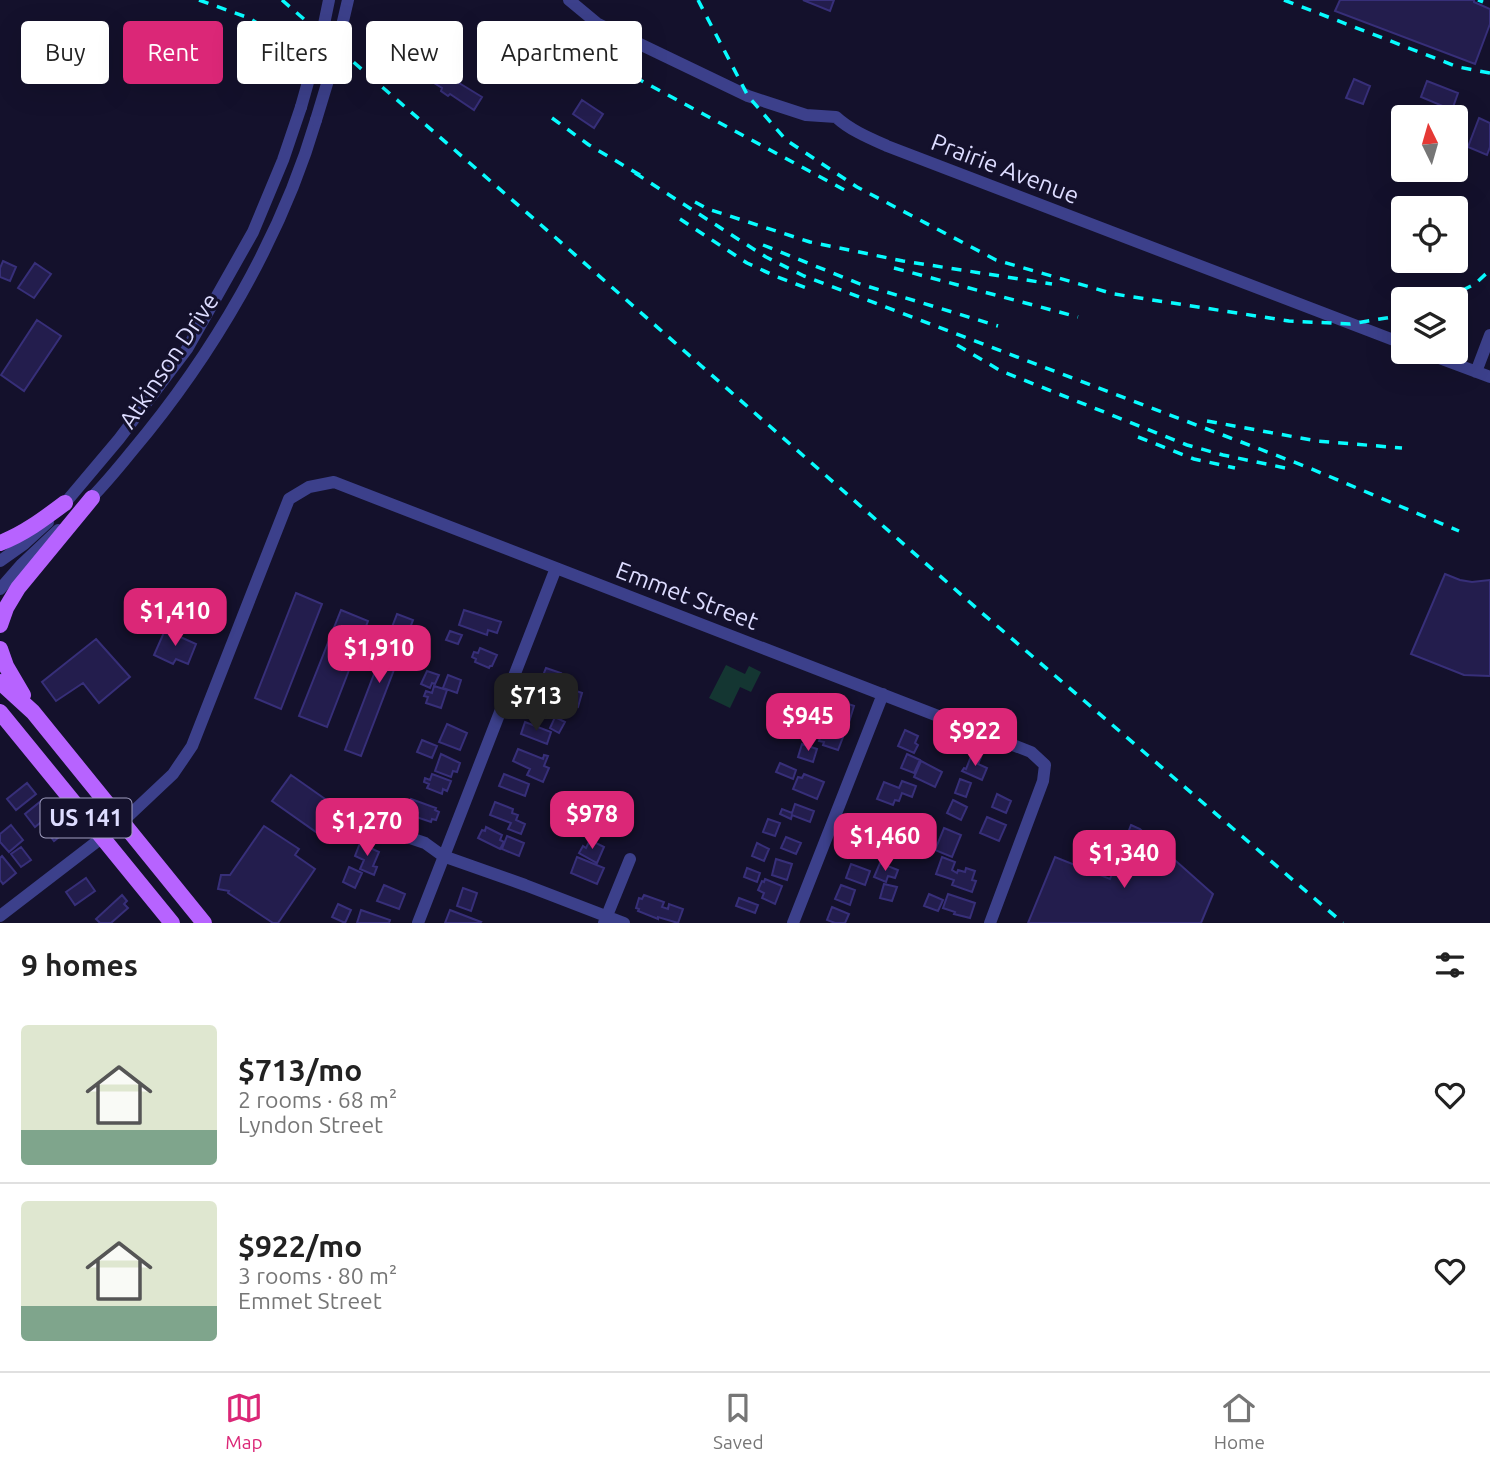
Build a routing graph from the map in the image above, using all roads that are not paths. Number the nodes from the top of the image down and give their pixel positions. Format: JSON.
{"nodes":[{"id":1,"x":329,"y":0,"type":"edge"},
{"id":2,"x":348,"y":0,"type":"edge"},
{"id":3,"x":569,"y":0,"type":"edge"},
{"id":4,"x":1490,"y":335,"type":"edge"},
{"id":5,"x":1391,"y":339,"type":"edge"},
{"id":6,"x":1455,"y":364,"type":"edge"},
{"id":7,"x":1476,"y":372,"type":"junction"},
{"id":8,"x":1490,"y":377,"type":"edge"},
{"id":9,"x":92,"y":498,"type":"junction"},
{"id":10,"x":65,"y":503,"type":"junction"},
{"id":11,"x":0,"y":543,"type":"edge"},
{"id":12,"x":0,"y":561,"type":"edge"},
{"id":13,"x":556,"y":568,"type":"junction"},
{"id":14,"x":0,"y":589,"type":"edge"},
{"id":15,"x":0,"y":625,"type":"edge"},
{"id":16,"x":0,"y":649,"type":"edge"},
{"id":17,"x":0,"y":682,"type":"edge"},
{"id":18,"x":883,"y":694,"type":"junction"},
{"id":19,"x":0,"y":712,"type":"edge"},
{"id":20,"x":33,"y":712,"type":"junction"},
{"id":21,"x":359,"y":821,"type":"dead end"},
{"id":22,"x":121,"y":823,"type":"junction"},
{"id":23,"x":102,"y":837,"type":"junction"},
{"id":24,"x":443,"y":856,"type":"junction"},
{"id":25,"x":630,"y":859,"type":"dead end"},
{"id":26,"x":0,"y":916,"type":"edge"},
{"id":27,"x":605,"y":920,"type":"edge"},
{"id":28,"x":172,"y":923,"type":"edge"},
{"id":29,"x":204,"y":923,"type":"edge"},
{"id":30,"x":418,"y":923,"type":"edge"},
{"id":31,"x":624,"y":923,"type":"edge"},
{"id":32,"x":793,"y":923,"type":"edge"},
{"id":33,"x":989,"y":923,"type":"edge"}],
"edges":[{"from":1,"to":10,"type":"street","name":"Atkinson Drive","bridge":true},
{"from":2,"to":9,"type":"street","name":"Atkinson Drive","bridge":true},
{"from":3,"to":5,"type":"street","name":"Prairie Avenue"},
{"from":4,"to":7,"type":"street"},
{"from":6,"to":7,"type":"street"},
{"from":7,"to":8,"type":"street"},
{"from":9,"to":14,"type":"street","name":"Atkinson Drive"},
{"from":9,"to":15,"type":"main road"},
{"from":10,"to":11,"type":"main road"},
{"from":10,"to":12,"type":"street","name":"Atkinson Drive"},
{"from":13,"to":18,"type":"street","name":"Emmet Street"},
{"from":13,"to":22,"type":"street","name":"Emmet Street"},
{"from":13,"to":24,"type":"street"},
{"from":16,"to":20,"type":"main road"},
{"from":17,"to":20,"type":"main road","number":"US 141"},
{"from":18,"to":32,"type":"street"},
{"from":18,"to":33,"type":"street","name":"Emmet Street"},
{"from":19,"to":23,"type":"main road","number":"US 141"},
{"from":20,"to":22,"type":"main road","number":"US 141"},
{"from":21,"to":24,"type":"street"},
{"from":22,"to":23,"type":"street"},
{"from":22,"to":29,"type":"main road","number":"US 141"},
{"from":23,"to":26,"type":"street"},
{"from":23,"to":28,"type":"main road","number":"US 141"},
{"from":24,"to":27,"type":"street"},
{"from":24,"to":30,"type":"street"},
{"from":25,"to":27,"type":"street"},
{"from":27,"to":31,"type":"street"}]}
